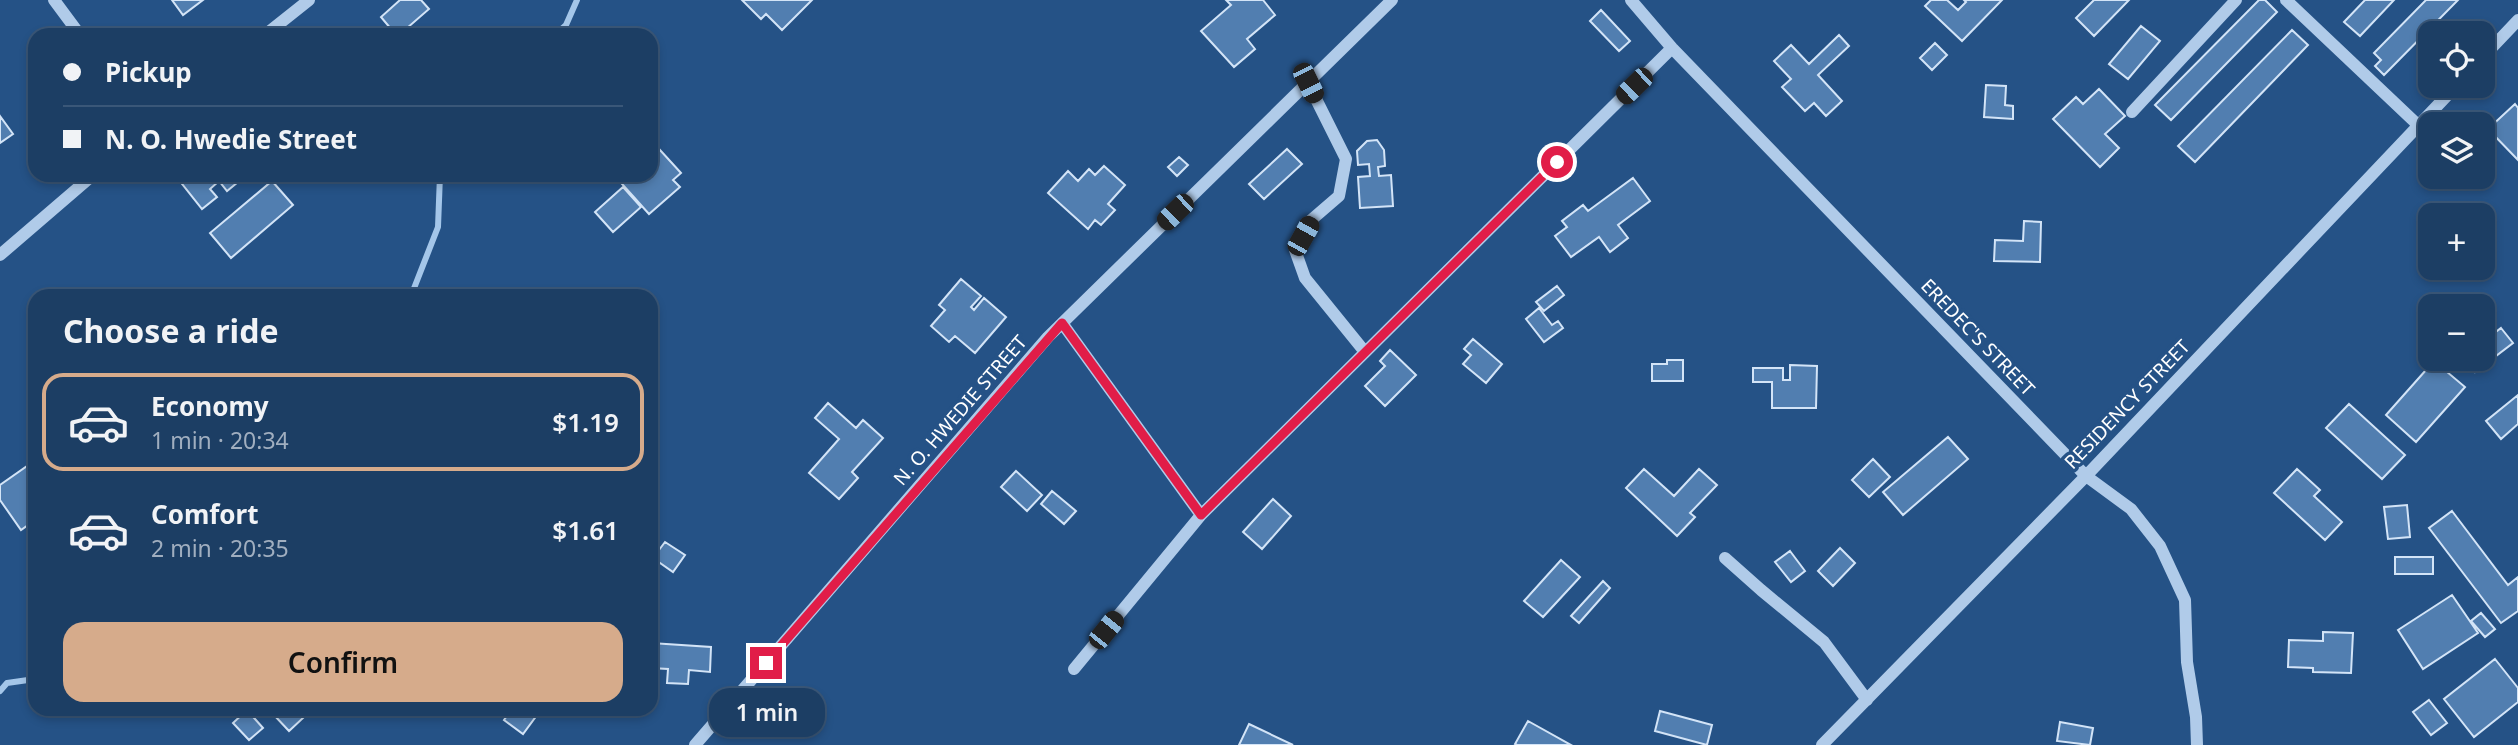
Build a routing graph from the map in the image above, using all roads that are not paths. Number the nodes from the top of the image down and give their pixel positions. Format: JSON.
{"nodes":[{"id":1,"x":54,"y":0,"type":"edge"},
{"id":2,"x":309,"y":0,"type":"edge"},
{"id":3,"x":1392,"y":0,"type":"edge"},
{"id":4,"x":1631,"y":0,"type":"edge"},
{"id":5,"x":2236,"y":0,"type":"edge"},
{"id":6,"x":2286,"y":0,"type":"edge"},
{"id":7,"x":2518,"y":20,"type":"edge"},
{"id":8,"x":75,"y":28,"type":"edge"},
{"id":9,"x":274,"y":28,"type":"edge"},
{"id":10,"x":2495,"y":44,"type":"edge"},
{"id":11,"x":1672,"y":48,"type":"junction"},
{"id":12,"x":1308,"y":83,"type":"junction"},
{"id":13,"x":2444,"y":98,"type":"edge"},
{"id":14,"x":2431,"y":112,"type":"edge"},
{"id":15,"x":2132,"y":113,"type":"dead end"},
{"id":16,"x":2418,"y":125,"type":"joint"},
{"id":17,"x":85,"y":182,"type":"edge"},
{"id":18,"x":0,"y":255,"type":"edge"},
{"id":19,"x":1062,"y":323,"type":"junction"},
{"id":20,"x":1365,"y":352,"type":"junction"},
{"id":21,"x":2086,"y":476,"type":"junction"},
{"id":22,"x":1201,"y":515,"type":"junction"},
{"id":23,"x":1725,"y":558,"type":"dead end"},
{"id":24,"x":1074,"y":669,"type":"dead end"},
{"id":25,"x":1867,"y":700,"type":"junction"},
{"id":26,"x":695,"y":745,"type":"edge"},
{"id":27,"x":1822,"y":745,"type":"edge"},
{"id":28,"x":2197,"y":745,"type":"edge"}],
"edges":[{"from":1,"to":8,"type":"street"},
{"from":2,"to":9,"type":"street"},
{"from":3,"to":12,"type":"street","name":"N. O. HWEDIE STREET"},
{"from":4,"to":11,"type":"street","name":"EREDEC'S STREET"},
{"from":5,"to":15,"type":"street"},
{"from":6,"to":16,"type":"street"},
{"from":7,"to":10,"type":"street"},
{"from":11,"to":20,"type":"street"},
{"from":11,"to":21,"type":"street","name":"EREDEC'S STREET"},
{"from":12,"to":19,"type":"street","name":"N. O. HWEDIE STREET"},
{"from":12,"to":20,"type":"street"},
{"from":13,"to":14,"type":"street","name":"RESIDENCY STREET"},
{"from":16,"to":21,"type":"street","name":"RESIDENCY STREET"},
{"from":17,"to":18,"type":"street"},
{"from":19,"to":22,"type":"street"},
{"from":19,"to":26,"type":"street","name":"N. O. HWEDIE STREET"},
{"from":20,"to":22,"type":"street"},
{"from":21,"to":25,"type":"street","name":"RESIDENCY STREET"},
{"from":21,"to":28,"type":"street","name":"EREDEC'S STREET"},
{"from":22,"to":24,"type":"street"},
{"from":23,"to":25,"type":"street"},
{"from":25,"to":27,"type":"street","name":"RESIDENCY STREET"}]}
